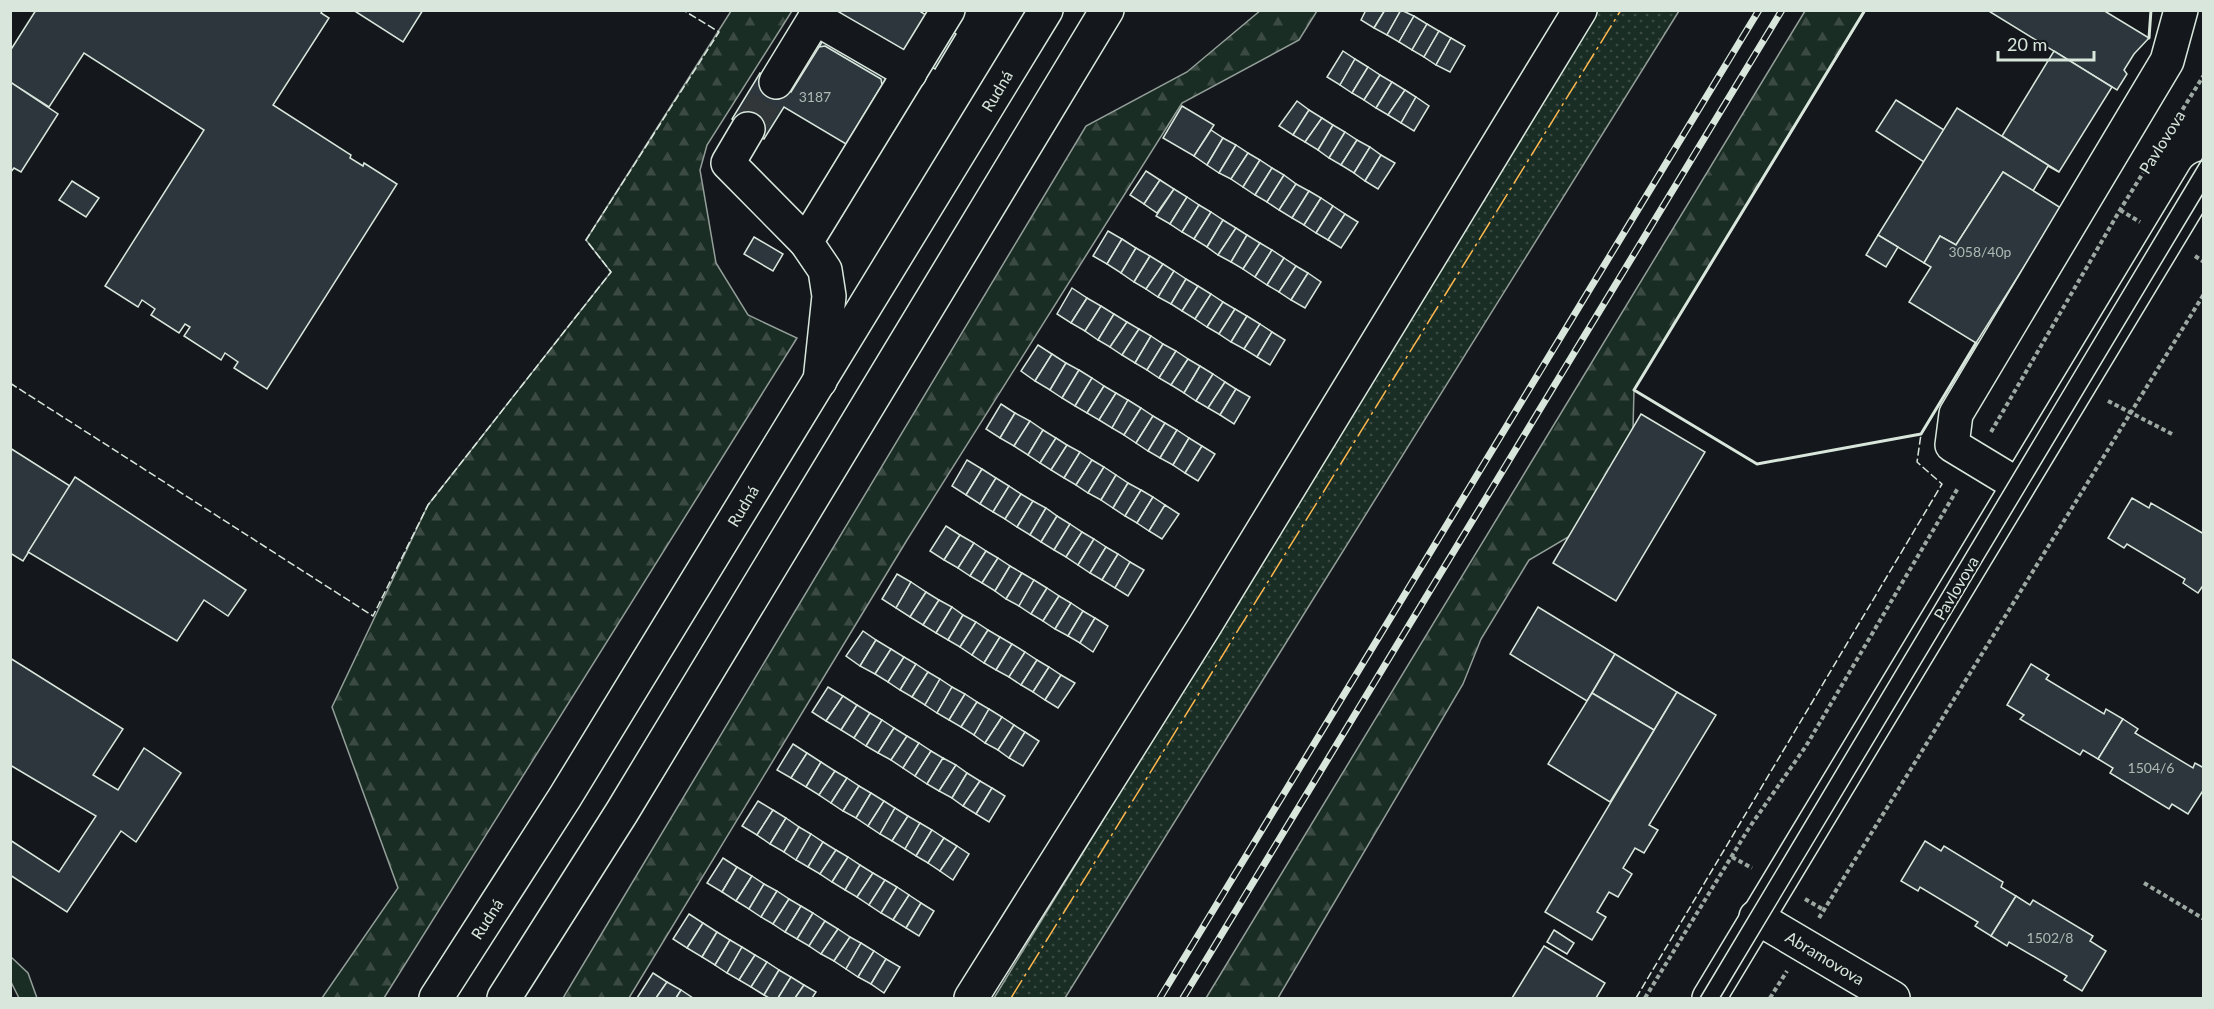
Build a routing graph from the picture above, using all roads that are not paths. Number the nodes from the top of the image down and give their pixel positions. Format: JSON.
{"nodes":[{"id":1,"x":948,"y":10,"type":"edge"},
{"id":2,"x":1047,"y":10,"type":"edge"},
{"id":3,"x":1107,"y":10,"type":"edge"},
{"id":4,"x":1580,"y":10,"type":"edge"},
{"id":5,"x":2181,"y":10,"type":"edge"},
{"id":6,"x":817,"y":14,"type":"edge"},
{"id":7,"x":909,"y":74,"type":"junction"},
{"id":8,"x":776,"y":82,"type":"tunnel mouth"},
{"id":9,"x":748,"y":129,"type":"tunnel mouth"},
{"id":10,"x":2204,"y":178,"type":"edge"},
{"id":11,"x":806,"y":242,"type":"junction"},
{"id":12,"x":820,"y":381,"type":"junction"},
{"id":13,"x":2018,"y":485,"type":"junction"},
{"id":14,"x":1756,"y":917,"type":"junction"},
{"id":15,"x":436,"y":999,"type":"edge"},
{"id":16,"x":504,"y":999,"type":"edge"},
{"id":17,"x":971,"y":999,"type":"edge"},
{"id":18,"x":1709,"y":999,"type":"edge"},
{"id":19,"x":1893,"y":999,"type":"edge"}],
"edges":[{"from":1,"to":7,"type":"main road"},
{"from":2,"to":12,"type":"main road","name":"Rudná"},
{"from":3,"to":16,"type":"main road"},
{"from":4,"to":17,"type":"main road"},
{"from":5,"to":13,"type":"main road"},
{"from":6,"to":7,"type":"main road"},
{"from":6,"to":8,"type":"main road"},
{"from":7,"to":11,"type":"main road"},
{"from":9,"to":11,"type":"main road"},
{"from":10,"to":13,"type":"main road","name":"Pavlovova"},
{"from":11,"to":12,"type":"main road"},
{"from":12,"to":15,"type":"main road","name":"Rudná"},
{"from":13,"to":14,"type":"main road","name":"Pavlovova"},
{"from":14,"to":18,"type":"main road","name":"Pavlovova"},
{"from":14,"to":19,"type":"main road","name":"Abramovova"}]}
